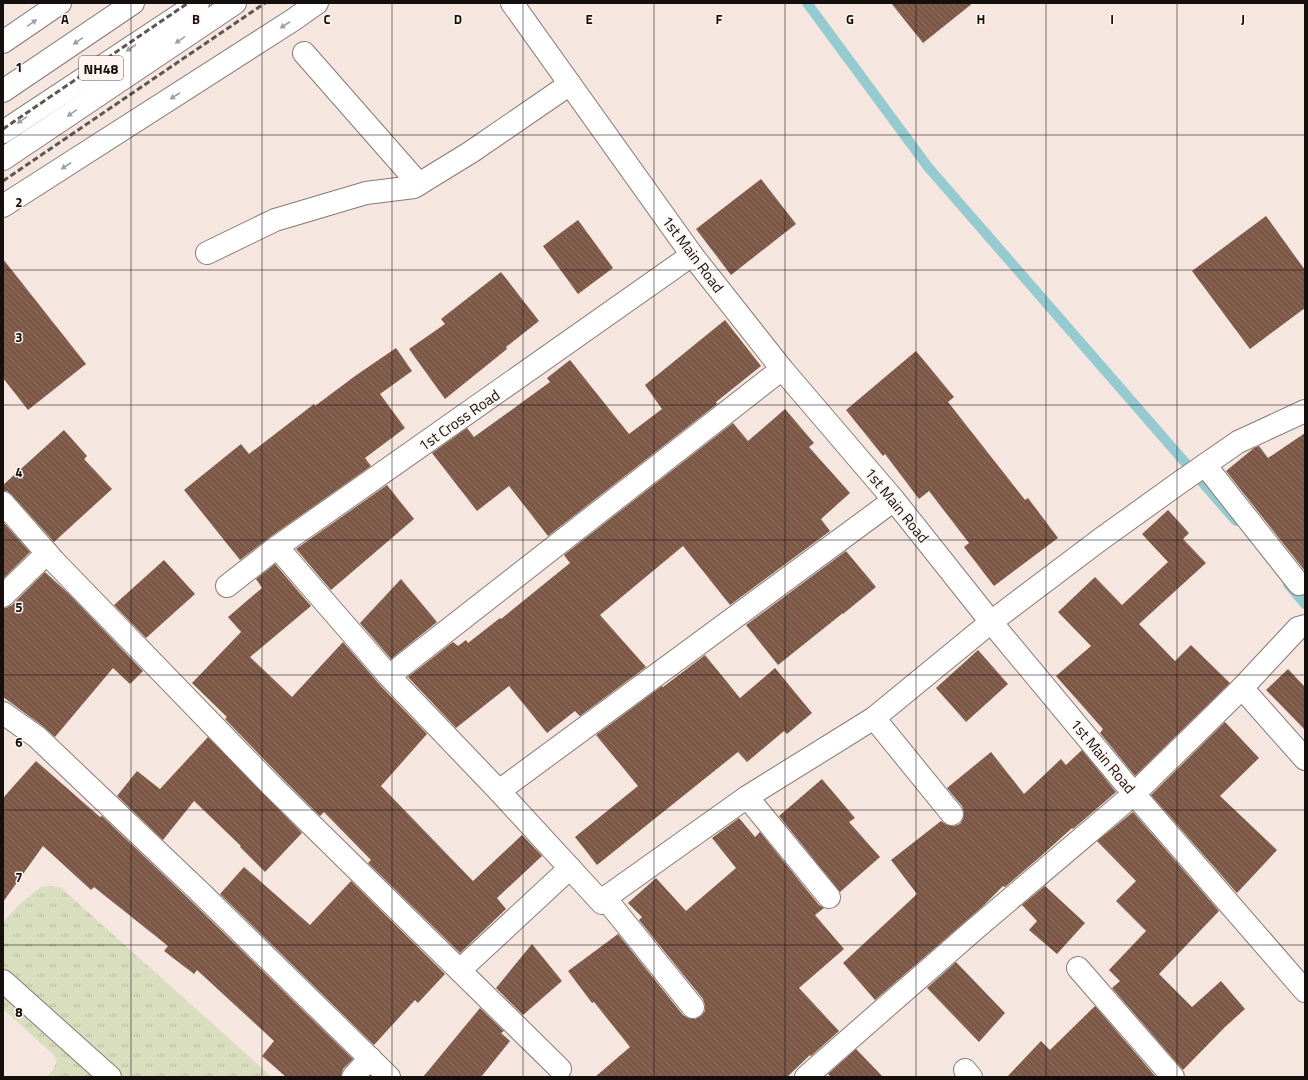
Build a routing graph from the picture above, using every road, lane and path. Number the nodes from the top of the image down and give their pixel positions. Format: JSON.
{"nodes":[{"id":1,"x":60,"y":3,"type":"edge"},
{"id":2,"x":133,"y":3,"type":"edge"},
{"id":3,"x":198,"y":3,"type":"edge"},
{"id":4,"x":235,"y":3,"type":"edge"},
{"id":5,"x":317,"y":3,"type":"edge"},
{"id":6,"x":512,"y":3,"type":"edge"},
{"id":7,"x":3,"y":42,"type":"edge"},
{"id":8,"x":304,"y":53,"type":"dead end"},
{"id":9,"x":570,"y":84,"type":"junction"},
{"id":10,"x":3,"y":91,"type":"edge"},
{"id":11,"x":3,"y":132,"type":"edge"},
{"id":12,"x":3,"y":159,"type":"edge"},
{"id":13,"x":419,"y":184,"type":"junction"},
{"id":14,"x":3,"y":206,"type":"edge"},
{"id":15,"x":207,"y":253,"type":"dead end"},
{"id":16,"x":692,"y":256,"type":"junction"},
{"id":17,"x":782,"y":369,"type":"junction"},
{"id":18,"x":1305,"y":411,"type":"edge"},
{"id":19,"x":1205,"y":465,"type":"junction"},
{"id":20,"x":894,"y":500,"type":"junction"},
{"id":21,"x":3,"y":503,"type":"edge"},
{"id":22,"x":277,"y":548,"type":"junction"},
{"id":23,"x":47,"y":553,"type":"junction"},
{"id":24,"x":1299,"y":584,"type":"dead end"},
{"id":25,"x":227,"y":586,"type":"dead end"},
{"id":26,"x":3,"y":596,"type":"edge"},
{"id":27,"x":991,"y":622,"type":"junction"},
{"id":28,"x":1305,"y":626,"type":"edge"},
{"id":29,"x":389,"y":676,"type":"junction"},
{"id":30,"x":1242,"y":688,"type":"junction"},
{"id":31,"x":3,"y":713,"type":"edge"},
{"id":32,"x":874,"y":718,"type":"junction"},
{"id":33,"x":1305,"y":759,"type":"edge"},
{"id":34,"x":499,"y":791,"type":"junction"},
{"id":35,"x":1134,"y":794,"type":"junction"},
{"id":36,"x":747,"y":797,"type":"junction"},
{"id":37,"x":952,"y":814,"type":"dead end"},
{"id":38,"x":570,"y":868,"type":"junction"},
{"id":39,"x":829,"y":897,"type":"dead end"},
{"id":40,"x":605,"y":898,"type":"junction"},
{"id":41,"x":1078,"y":968,"type":"dead end"},
{"id":42,"x":460,"y":970,"type":"junction"},
{"id":43,"x":3,"y":981,"type":"edge"},
{"id":44,"x":1305,"y":991,"type":"edge"},
{"id":45,"x":693,"y":1007,"type":"dead end"},
{"id":46,"x":370,"y":1058,"type":"junction"},
{"id":47,"x":560,"y":1069,"type":"dead end"},
{"id":48,"x":110,"y":1077,"type":"edge"},
{"id":49,"x":353,"y":1077,"type":"edge"},
{"id":50,"x":389,"y":1077,"type":"edge"},
{"id":51,"x":806,"y":1077,"type":"edge"},
{"id":52,"x":1173,"y":1077,"type":"edge"}],
"edges":[{"from":7,"to":1,"type":"main road","one_way":true},
{"from":2,"to":10,"type":"main road","one_way":true},
{"from":3,"to":11,"type":"main road","number":"NH48","one_way":true},
{"from":4,"to":12,"type":"main road","one_way":true},
{"from":5,"to":14,"type":"main road","one_way":true},
{"from":6,"to":9,"type":"main road","name":"1st Main Road"},
{"from":8,"to":13,"type":"main road"},
{"from":9,"to":13,"type":"main road"},
{"from":9,"to":16,"type":"main road","name":"1st Main Road"},
{"from":13,"to":15,"type":"main road"},
{"from":16,"to":17,"type":"main road","name":"1st Main Road"},
{"from":16,"to":22,"type":"main road","name":"1st Cross Road"},
{"from":17,"to":20,"type":"main road","name":"1st Main Road"},
{"from":17,"to":29,"type":"main road"},
{"from":18,"to":19,"type":"main road"},
{"from":19,"to":24,"type":"main road"},
{"from":19,"to":27,"type":"main road"},
{"from":20,"to":27,"type":"main road","name":"1st Main Road"},
{"from":20,"to":34,"type":"main road"},
{"from":21,"to":23,"type":"main road"},
{"from":22,"to":25,"type":"main road","name":"1st Cross Road"},
{"from":22,"to":29,"type":"main road"},
{"from":23,"to":26,"type":"main road"},
{"from":23,"to":42,"type":"main road"},
{"from":27,"to":32,"type":"main road"},
{"from":27,"to":35,"type":"main road","name":"1st Main Road"},
{"from":28,"to":30,"type":"main road"},
{"from":29,"to":34,"type":"main road"},
{"from":30,"to":33,"type":"main road"},
{"from":30,"to":35,"type":"main road"},
{"from":31,"to":46,"type":"main road"},
{"from":32,"to":36,"type":"main road"},
{"from":32,"to":37,"type":"main road"},
{"from":34,"to":38,"type":"main road"},
{"from":35,"to":44,"type":"main road","name":"1st Main Road"},
{"from":35,"to":51,"type":"main road"},
{"from":36,"to":39,"type":"main road"},
{"from":36,"to":40,"type":"main road"},
{"from":38,"to":40,"type":"main road"},
{"from":38,"to":42,"type":"main road"},
{"from":40,"to":45,"type":"main road"},
{"from":41,"to":52,"type":"main road"},
{"from":42,"to":47,"type":"main road"},
{"from":43,"to":48,"type":"main road"},
{"from":46,"to":49,"type":"main road"},
{"from":46,"to":50,"type":"main road"}]}
